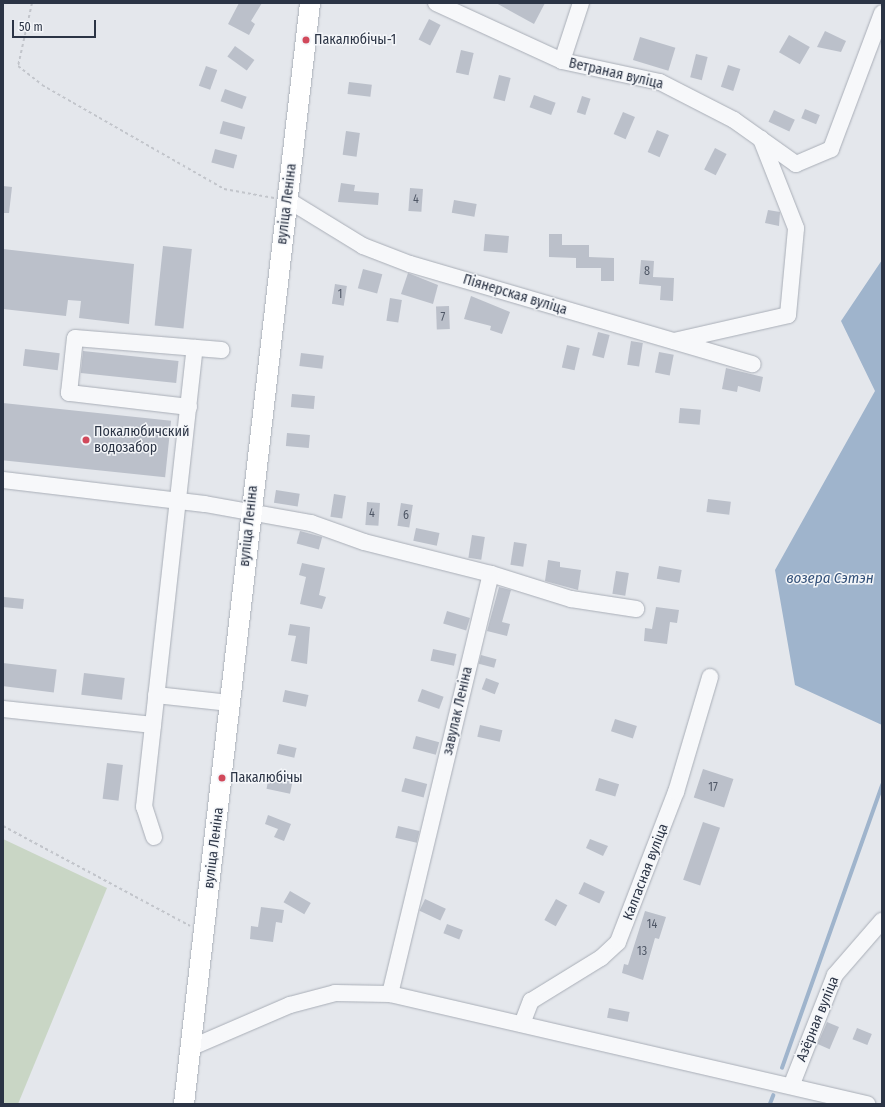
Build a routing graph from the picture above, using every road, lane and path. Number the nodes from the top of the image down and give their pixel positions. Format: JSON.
{"nodes":[{"id":1,"x":32,"y":3,"type":"edge"},
{"id":2,"x":310,"y":3,"type":"edge"},
{"id":3,"x":436,"y":3,"type":"edge"},
{"id":4,"x":581,"y":3,"type":"edge"},
{"id":5,"x":882,"y":12,"type":"edge"},
{"id":6,"x":562,"y":62,"type":"junction"},
{"id":7,"x":761,"y":139,"type":"junction"},
{"id":8,"x":288,"y":200,"type":"junction"},
{"id":9,"x":670,"y":342,"type":"junction"},
{"id":10,"x":195,"y":348,"type":"junction"},
{"id":11,"x":222,"y":350,"type":"dead end"},
{"id":12,"x":753,"y":364,"type":"dead end"},
{"id":13,"x":189,"y":407,"type":"junction"},
{"id":14,"x":3,"y":480,"type":"edge"},
{"id":15,"x":178,"y":501,"type":"junction"},
{"id":16,"x":250,"y":512,"type":"junction"},
{"id":17,"x":490,"y":574,"type":"junction"},
{"id":18,"x":636,"y":609,"type":"dead end"},
{"id":19,"x":710,"y":676,"type":"dead end"},
{"id":20,"x":156,"y":695,"type":"junction"},
{"id":21,"x":230,"y":703,"type":"junction"},
{"id":22,"x":3,"y":709,"type":"edge"},
{"id":23,"x":153,"y":725,"type":"junction"},
{"id":24,"x":3,"y":826,"type":"edge"},
{"id":25,"x":154,"y":837,"type":"dead end"},
{"id":26,"x":882,"y":921,"type":"edge"},
{"id":27,"x":203,"y":933,"type":"junction"},
{"id":28,"x":390,"y":994,"type":"junction"},
{"id":29,"x":522,"y":1024,"type":"junction"},
{"id":30,"x":190,"y":1048,"type":"junction"},
{"id":31,"x":792,"y":1084,"type":"junction"},
{"id":32,"x":184,"y":1104,"type":"edge"},
{"id":33,"x":867,"y":1104,"type":"edge"}],
"edges":[{"from":1,"to":8,"type":"path"},
{"from":2,"to":8,"type":"main road","name":"вуліца Леніна"},
{"from":3,"to":6,"type":"street","name":"Ветраная вуліца"},
{"from":4,"to":6,"type":"street"},
{"from":5,"to":7,"type":"street","name":"Ветраная вуліца"},
{"from":6,"to":7,"type":"street","name":"Ветраная вуліца"},
{"from":7,"to":9,"type":"street"},
{"from":8,"to":9,"type":"street","name":"Піянерская вуліца"},
{"from":8,"to":16,"type":"main road","name":"вуліца Леніна"},
{"from":9,"to":12,"type":"street","name":"Піянерская вуліца"},
{"from":10,"to":11,"type":"street"},
{"from":10,"to":13,"type":"street"},
{"from":10,"to":13,"type":"street"},
{"from":13,"to":15,"type":"street"},
{"from":14,"to":15,"type":"street"},
{"from":15,"to":16,"type":"street"},
{"from":15,"to":20,"type":"street"},
{"from":16,"to":17,"type":"street"},
{"from":16,"to":21,"type":"main road","name":"вуліца Леніна"},
{"from":17,"to":18,"type":"street"},
{"from":17,"to":28,"type":"street","name":"завулак Леніна"},
{"from":19,"to":29,"type":"street","name":"Калгасная вуліца"},
{"from":20,"to":21,"type":"street"},
{"from":20,"to":23,"type":"street"},
{"from":21,"to":27,"type":"main road","name":"вуліца Леніна"},
{"from":22,"to":23,"type":"street"},
{"from":23,"to":25,"type":"street"},
{"from":24,"to":27,"type":"path"},
{"from":26,"to":31,"type":"street","name":"Азёрная вуліца"},
{"from":27,"to":30,"type":"main road","name":"вуліца Леніна"},
{"from":28,"to":29,"type":"street"},
{"from":28,"to":30,"type":"street"},
{"from":29,"to":31,"type":"street"},
{"from":30,"to":32,"type":"main road","name":"вуліца Леніна"},
{"from":31,"to":33,"type":"street"}]}
